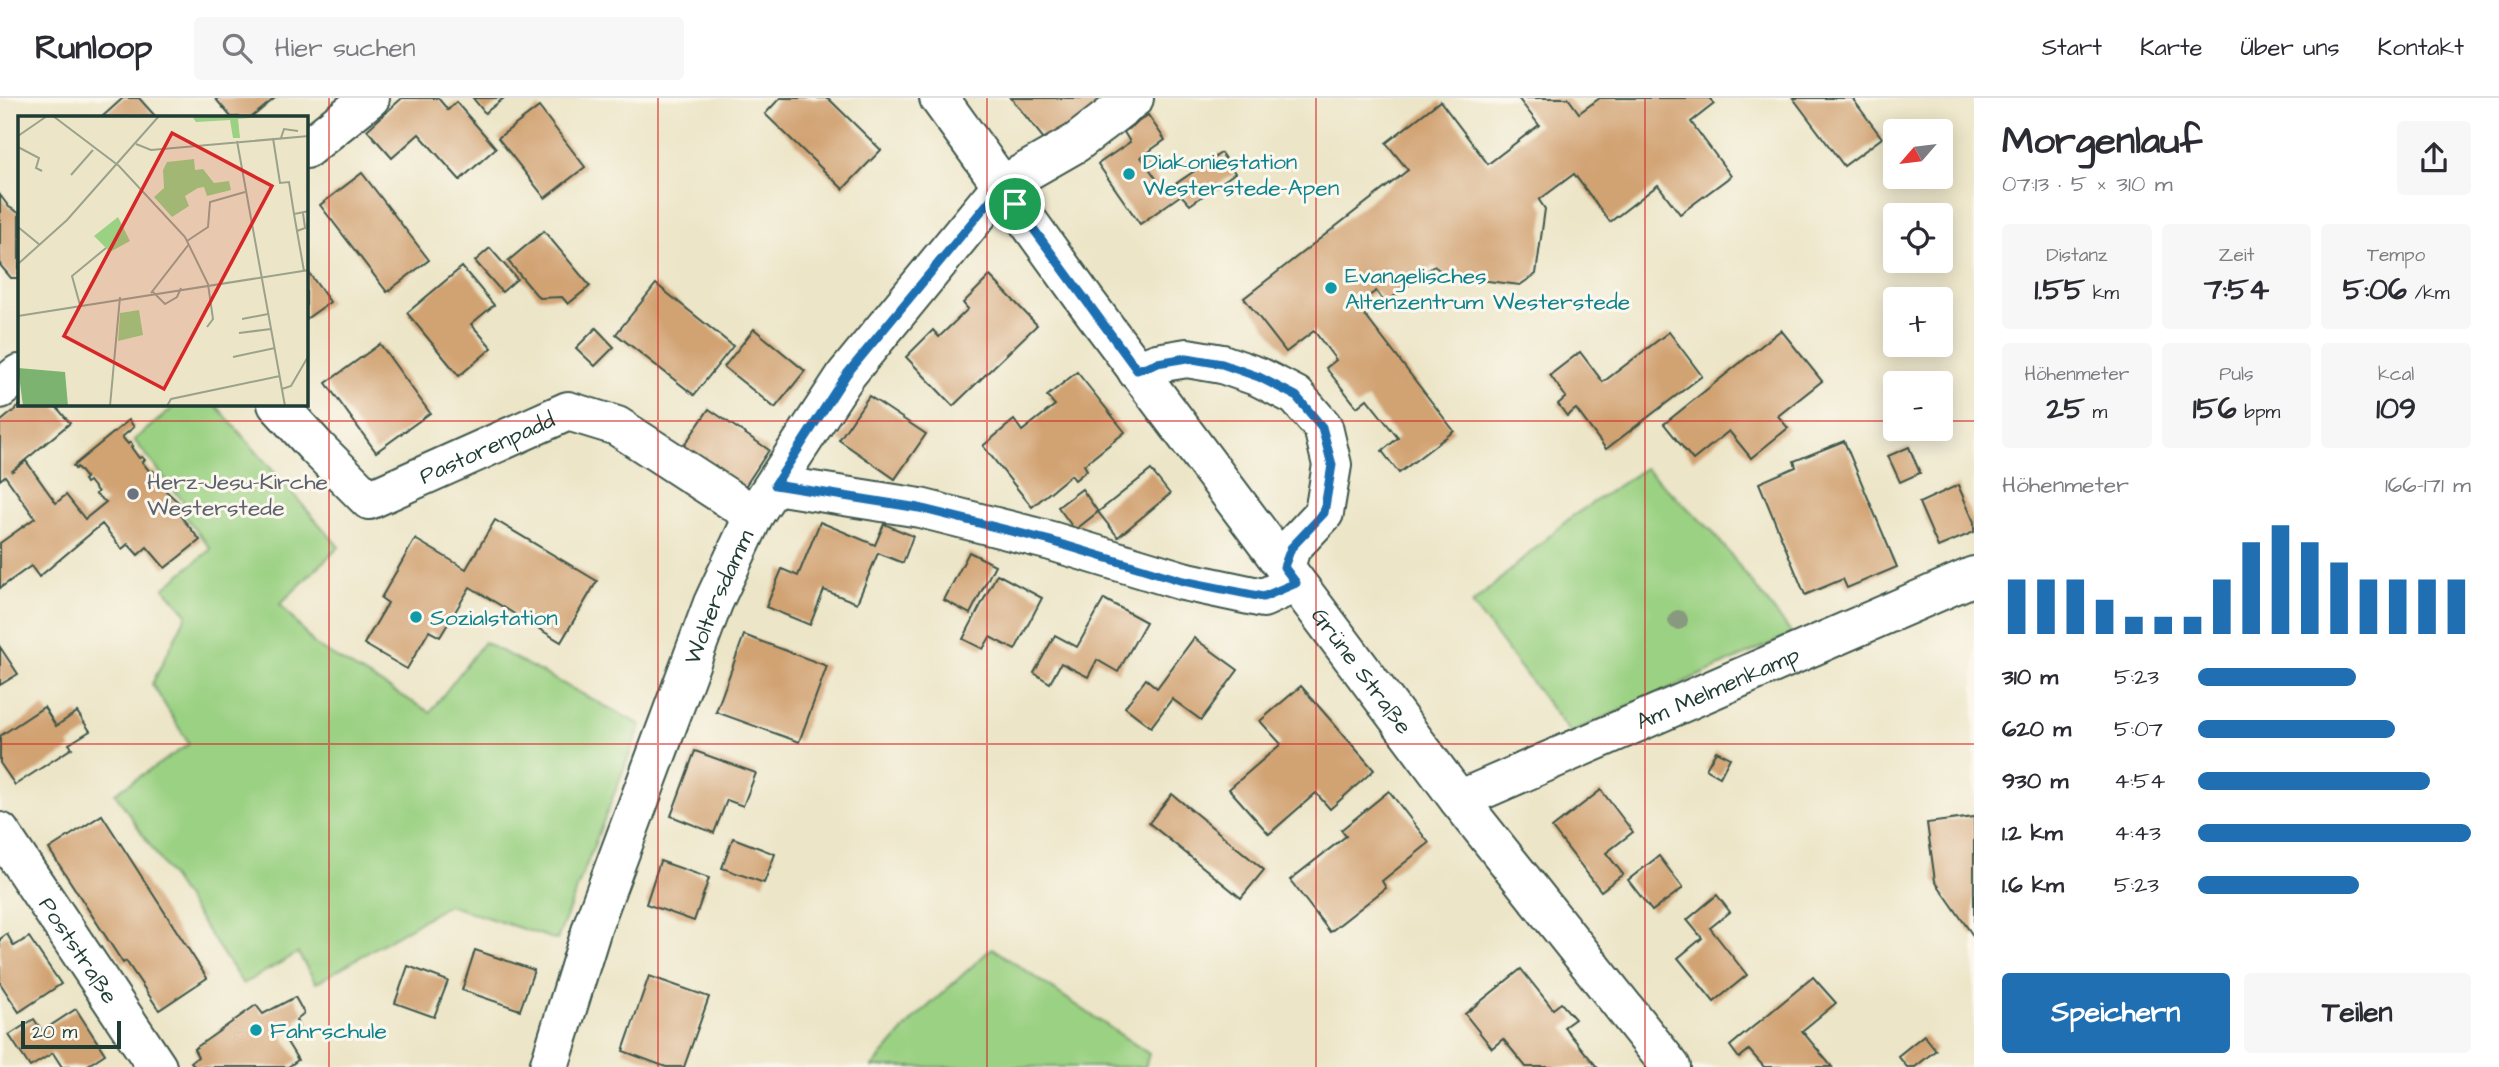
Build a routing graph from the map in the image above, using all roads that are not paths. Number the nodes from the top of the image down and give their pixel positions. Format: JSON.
{"nodes":[{"id":1,"x":370,"y":98,"type":"edge"},
{"id":2,"x":939,"y":98,"type":"edge"},
{"id":3,"x":1134,"y":98,"type":"edge"},
{"id":4,"x":308,"y":147,"type":"edge"},
{"id":5,"x":1002,"y":186,"type":"junction"},
{"id":6,"x":1137,"y":370,"type":"junction"},
{"id":7,"x":18,"y":375,"type":"edge"},
{"id":8,"x":0,"y":389,"type":"edge"},
{"id":9,"x":279,"y":406,"type":"edge"},
{"id":10,"x":765,"y":500,"type":"junction"},
{"id":11,"x":1290,"y":575,"type":"junction"},
{"id":12,"x":1974,"y":576,"type":"edge"},
{"id":13,"x":1459,"y":800,"type":"junction"},
{"id":14,"x":0,"y":832,"type":"edge"},
{"id":15,"x":157,"y":1067,"type":"edge"},
{"id":16,"x":549,"y":1067,"type":"edge"},
{"id":17,"x":1671,"y":1067,"type":"edge"}],
"edges":[{"from":1,"to":4,"type":"street"},
{"from":2,"to":5,"type":"street","name":"Grüne Straße"},
{"from":3,"to":5,"type":"street"},
{"from":5,"to":6,"type":"street","name":"Grüne Straße"},
{"from":5,"to":10,"type":"street","name":"Woltersdamm"},
{"from":6,"to":11,"type":"street","name":"Grüne Straße"},
{"from":6,"to":11,"type":"street"},
{"from":7,"to":8,"type":"street"},
{"from":9,"to":10,"type":"street","name":"Pastorenpadd"},
{"from":10,"to":11,"type":"street","name":"Pastorenpadd"},
{"from":10,"to":16,"type":"street","name":"Woltersdamm"},
{"from":11,"to":13,"type":"street","name":"Grüne Straße"},
{"from":12,"to":13,"type":"street","name":"Am Melmenkamp"},
{"from":13,"to":17,"type":"street","name":"Grüne Straße"},
{"from":14,"to":15,"type":"street","name":"Poststraße"}]}
